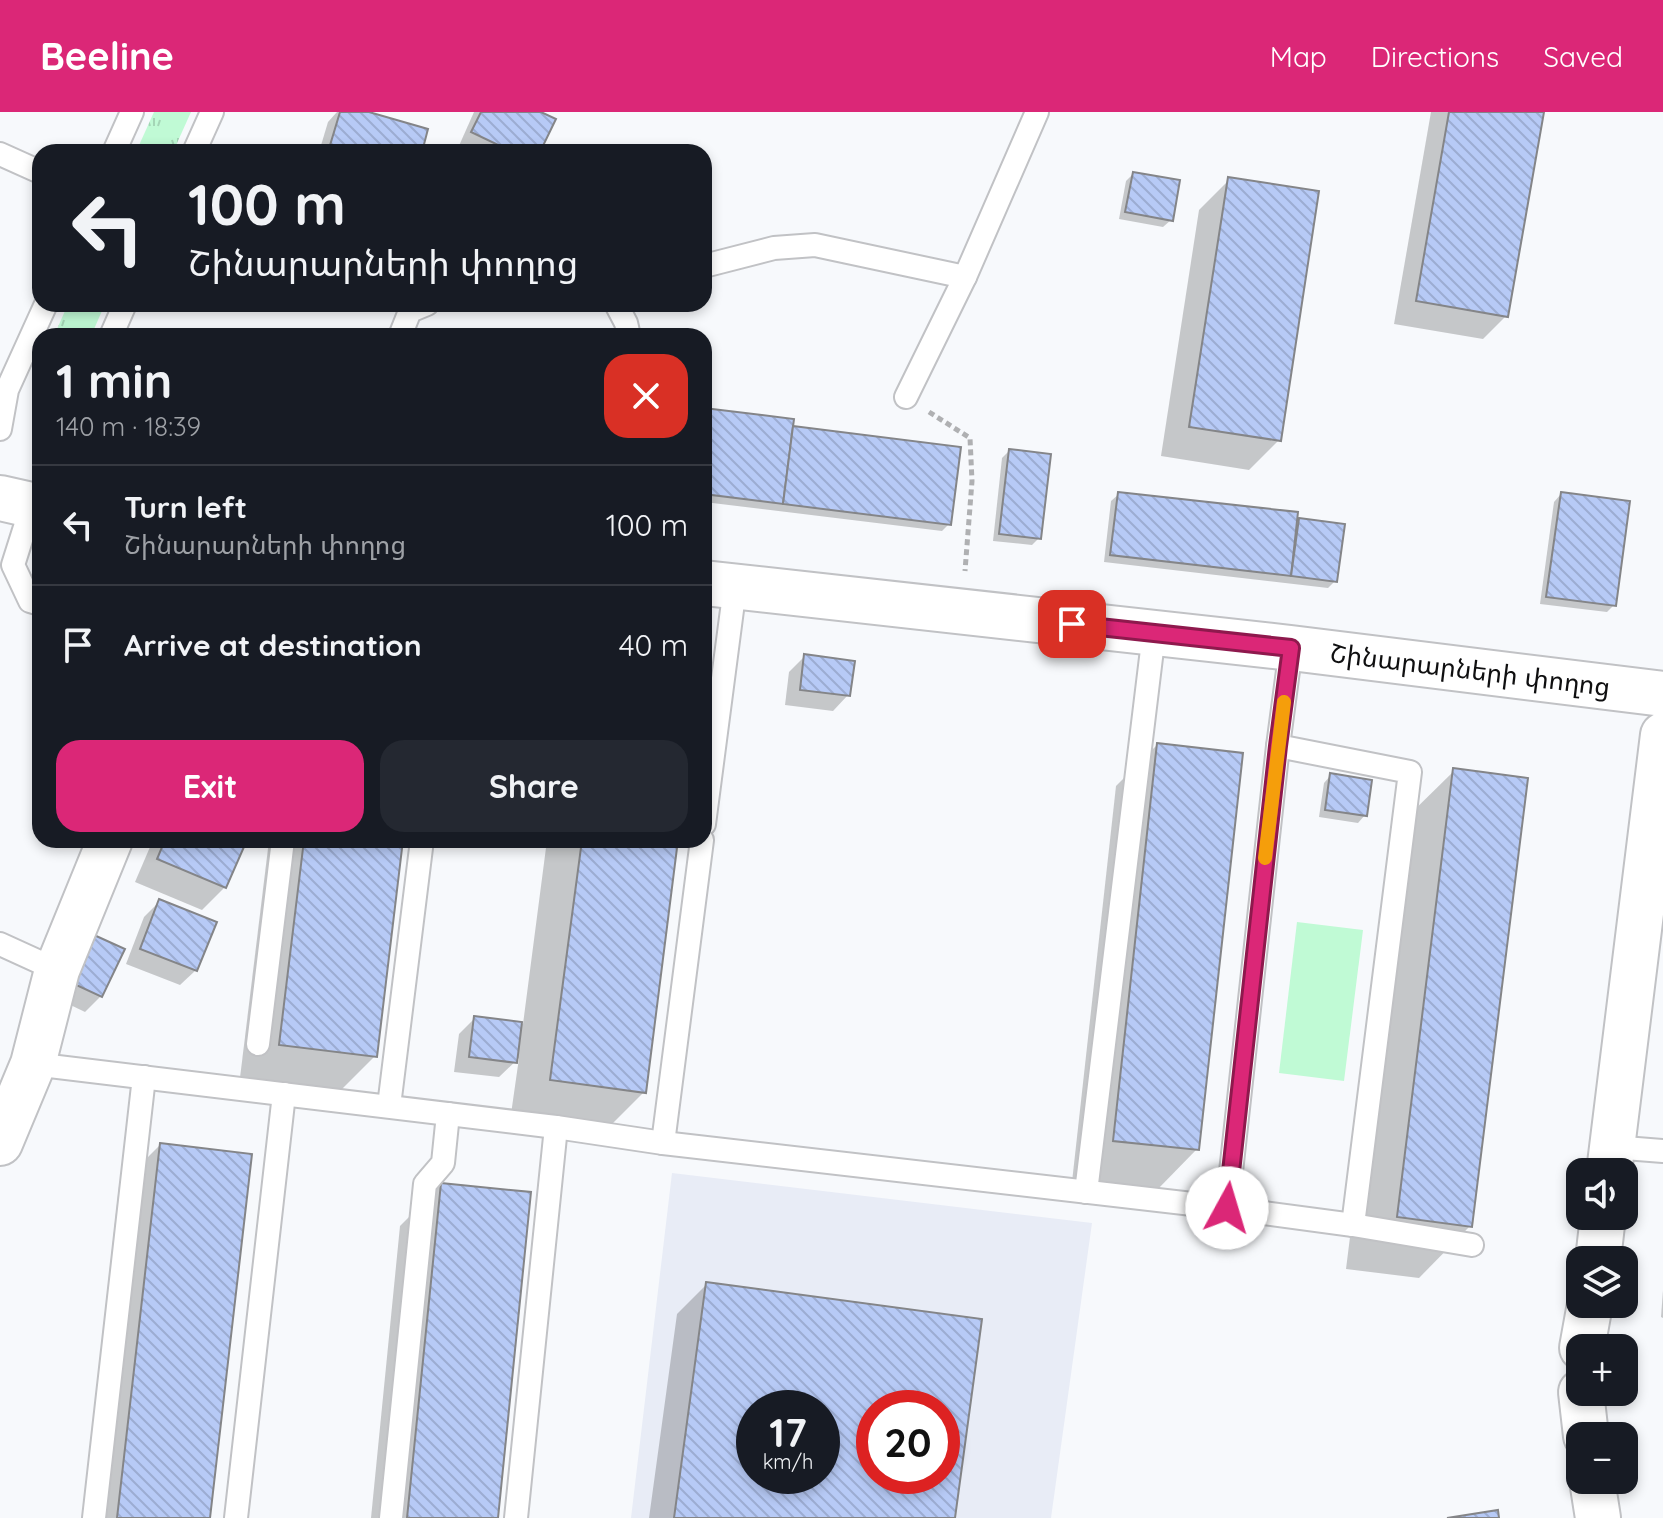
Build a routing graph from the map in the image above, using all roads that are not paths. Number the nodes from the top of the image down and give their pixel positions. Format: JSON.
{"nodes":[{"id":1,"x":132,"y":112,"type":"edge"},
{"id":2,"x":212,"y":112,"type":"edge"},
{"id":3,"x":1037,"y":112,"type":"edge"},
{"id":4,"x":118,"y":144,"type":"edge"},
{"id":5,"x":198,"y":144,"type":"edge"},
{"id":6,"x":0,"y":154,"type":"edge"},
{"id":7,"x":32,"y":168,"type":"edge"},
{"id":8,"x":712,"y":264,"type":"edge"},
{"id":9,"x":965,"y":277,"type":"junction"},
{"id":10,"x":32,"y":335,"type":"edge"},
{"id":11,"x":906,"y":397,"type":"road end"},
{"id":12,"x":0,"y":429,"type":"edge"},
{"id":13,"x":24,"y":503,"type":"edge"},
{"id":14,"x":719,"y":585,"type":"edge"},
{"id":15,"x":32,"y":602,"type":"edge"},
{"id":16,"x":1154,"y":633,"type":"junction"},
{"id":17,"x":1291,"y":648,"type":"junction"},
{"id":18,"x":1663,"y":694,"type":"edge"},
{"id":19,"x":712,"y":697,"type":"edge"},
{"id":20,"x":1663,"y":735,"type":"edge"},
{"id":21,"x":1278,"y":746,"type":"junction"},
{"id":22,"x":107,"y":848,"type":"edge"},
{"id":23,"x":282,"y":848,"type":"edge"},
{"id":24,"x":421,"y":848,"type":"edge"},
{"id":25,"x":701,"y":848,"type":"edge"},
{"id":26,"x":0,"y":944,"type":"edge"},
{"id":27,"x":57,"y":970,"type":"junction"},
{"id":28,"x":258,"y":1044,"type":"dead end"},
{"id":29,"x":33,"y":1064,"type":"junction"},
{"id":30,"x":144,"y":1077,"type":"junction"},
{"id":31,"x":284,"y":1094,"type":"junction"},
{"id":32,"x":389,"y":1106,"type":"junction"},
{"id":33,"x":448,"y":1114,"type":"junction"},
{"id":34,"x":556,"y":1127,"type":"junction"},
{"id":35,"x":0,"y":1143,"type":"edge"},
{"id":36,"x":663,"y":1143,"type":"junction"},
{"id":37,"x":1663,"y":1151,"type":"edge"},
{"id":38,"x":1610,"y":1158,"type":"edge"},
{"id":39,"x":1622,"y":1158,"type":"edge"},
{"id":40,"x":1086,"y":1192,"type":"junction"},
{"id":41,"x":1227,"y":1208,"type":"junction"},
{"id":42,"x":1353,"y":1225,"type":"junction"},
{"id":43,"x":1472,"y":1245,"type":"dead end"},
{"id":44,"x":1594,"y":1494,"type":"edge"},
{"id":45,"x":94,"y":1518,"type":"edge"},
{"id":46,"x":236,"y":1518,"type":"edge"},
{"id":47,"x":391,"y":1518,"type":"edge"},
{"id":48,"x":516,"y":1518,"type":"edge"},
{"id":49,"x":1598,"y":1518,"type":"edge"}],
"edges":[{"from":1,"to":4,"type":"lane"},
{"from":2,"to":5,"type":"lane"},
{"from":3,"to":9,"type":"lane"},
{"from":6,"to":7,"type":"lane"},
{"from":8,"to":9,"type":"lane"},
{"from":9,"to":11,"type":"lane"},
{"from":10,"to":12,"type":"lane"},
{"from":13,"to":15,"type":"lane"},
{"from":14,"to":16,"type":"street","name":"Շինարարների փողոց"},
{"from":14,"to":19,"type":"lane"},
{"from":16,"to":17,"type":"street","name":"Շինարարների փողոց"},
{"from":16,"to":40,"type":"lane"},
{"from":17,"to":18,"type":"street","name":"Շինարարների փողոց"},
{"from":17,"to":21,"type":"lane"},
{"from":20,"to":38,"type":"street"},
{"from":21,"to":41,"type":"lane"},
{"from":21,"to":42,"type":"lane"},
{"from":22,"to":27,"type":"street"},
{"from":23,"to":28,"type":"lane"},
{"from":24,"to":32,"type":"lane"},
{"from":25,"to":36,"type":"lane"},
{"from":26,"to":27,"type":"lane"},
{"from":27,"to":29,"type":"street"},
{"from":29,"to":30,"type":"lane"},
{"from":29,"to":35,"type":"street"},
{"from":30,"to":31,"type":"lane"},
{"from":30,"to":45,"type":"lane"},
{"from":31,"to":32,"type":"lane"},
{"from":31,"to":46,"type":"lane"},
{"from":32,"to":33,"type":"lane"},
{"from":33,"to":34,"type":"lane"},
{"from":33,"to":47,"type":"lane"},
{"from":34,"to":36,"type":"lane"},
{"from":34,"to":48,"type":"lane"},
{"from":36,"to":40,"type":"lane"},
{"from":37,"to":39,"type":"lane"},
{"from":40,"to":41,"type":"lane"},
{"from":41,"to":42,"type":"lane"},
{"from":42,"to":43,"type":"lane"},
{"from":44,"to":49,"type":"street"}]}
